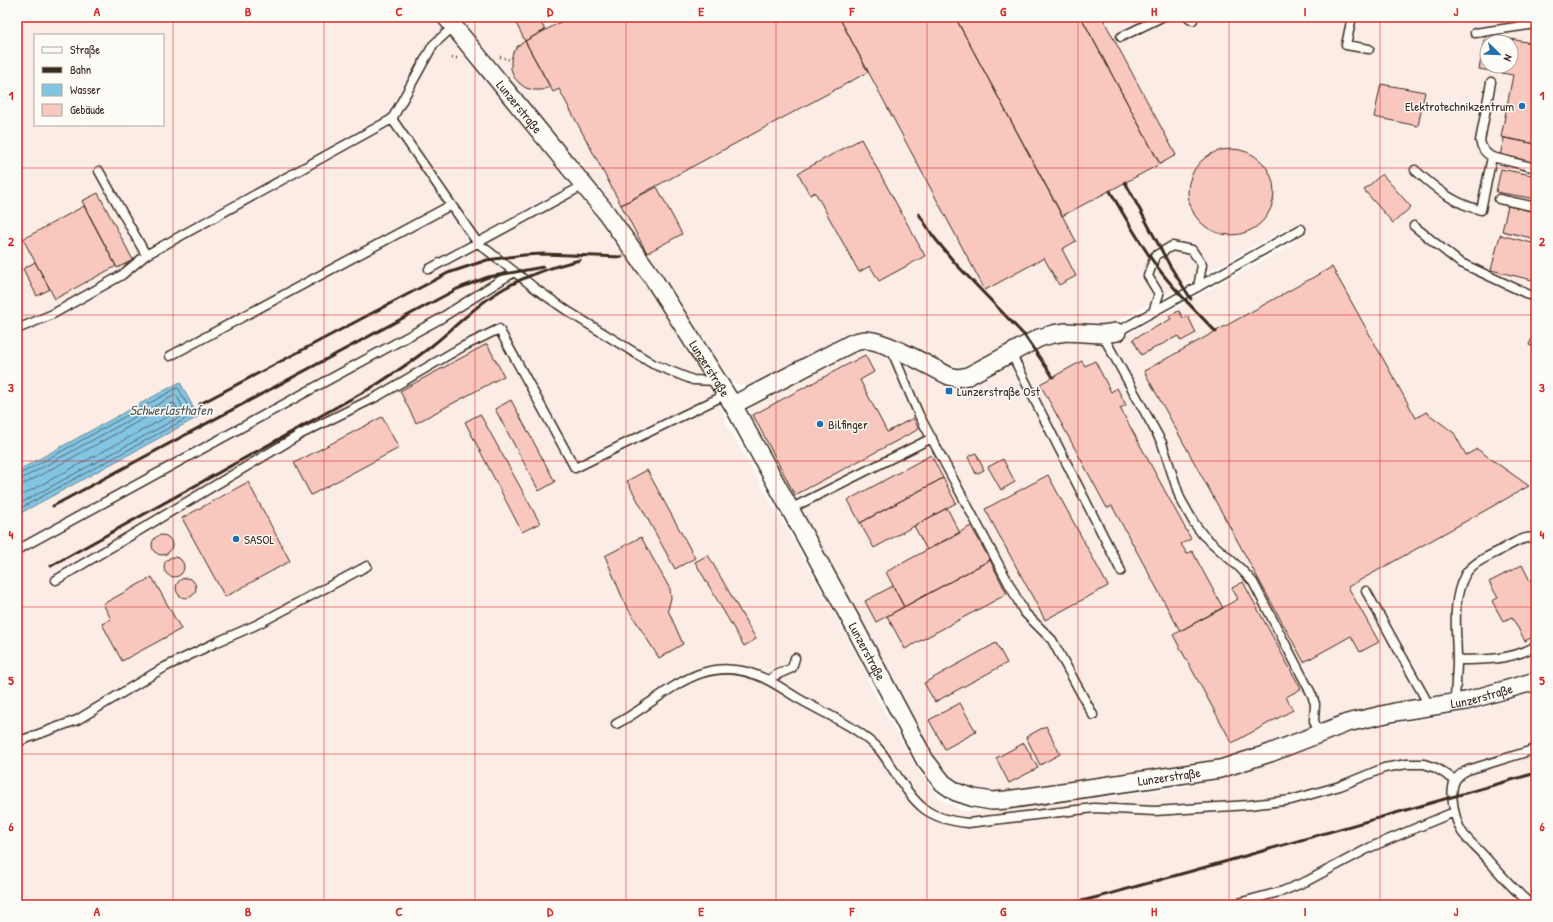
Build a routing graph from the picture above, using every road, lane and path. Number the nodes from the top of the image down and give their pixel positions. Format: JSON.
{"nodes":[{"id":1,"x":1162,"y":17,"type":"edge"},
{"id":2,"x":1352,"y":17,"type":"edge"},
{"id":3,"x":450,"y":22,"type":"edge"},
{"id":4,"x":1536,"y":24,"type":"edge"},
{"id":5,"x":1475,"y":33,"type":"dead end"},
{"id":6,"x":1121,"y":37,"type":"dead end"},
{"id":7,"x":1369,"y":49,"type":"dead end"},
{"id":8,"x":1491,"y":82,"type":"dead end"},
{"id":9,"x":392,"y":120,"type":"junction"},
{"id":10,"x":1492,"y":157,"type":"junction"},
{"id":11,"x":1536,"y":168,"type":"edge"},
{"id":12,"x":1415,"y":170,"type":"dead end"},
{"id":13,"x":99,"y":171,"type":"dead end"},
{"id":14,"x":584,"y":185,"type":"junction"},
{"id":15,"x":1499,"y":199,"type":"dead end"},
{"id":16,"x":451,"y":205,"type":"junction"},
{"id":17,"x":1536,"y":207,"type":"edge"},
{"id":18,"x":1414,"y":226,"type":"dead end"},
{"id":19,"x":1301,"y":229,"type":"dead end"},
{"id":20,"x":478,"y":242,"type":"junction"},
{"id":21,"x":146,"y":255,"type":"junction"},
{"id":22,"x":429,"y":268,"type":"dead end"},
{"id":23,"x":514,"y":272,"type":"junction"},
{"id":24,"x":1198,"y":287,"type":"junction"},
{"id":25,"x":1536,"y":298,"type":"edge"},
{"id":26,"x":1153,"y":312,"type":"junction"},
{"id":27,"x":17,"y":329,"type":"edge"},
{"id":28,"x":1110,"y":333,"type":"junction"},
{"id":29,"x":890,"y":346,"type":"junction"},
{"id":30,"x":1011,"y":353,"type":"junction"},
{"id":31,"x":170,"y":356,"type":"dead end"},
{"id":32,"x":726,"y":393,"type":"junction"},
{"id":33,"x":932,"y":438,"type":"junction"},
{"id":34,"x":790,"y":509,"type":"junction"},
{"id":35,"x":1536,"y":537,"type":"edge"},
{"id":36,"x":19,"y":549,"type":"dead end"},
{"id":37,"x":367,"y":566,"type":"dead end"},
{"id":38,"x":1121,"y":571,"type":"dead end"},
{"id":39,"x":56,"y":580,"type":"dead end"},
{"id":40,"x":1366,"y":591,"type":"dead end"},
{"id":41,"x":1536,"y":646,"type":"edge"},
{"id":42,"x":795,"y":658,"type":"dead end"},
{"id":43,"x":1457,"y":660,"type":"junction"},
{"id":44,"x":768,"y":680,"type":"junction"},
{"id":45,"x":1536,"y":681,"type":"edge"},
{"id":46,"x":1455,"y":703,"type":"junction"},
{"id":47,"x":1430,"y":707,"type":"junction"},
{"id":48,"x":1093,"y":715,"type":"dead end"},
{"id":49,"x":616,"y":724,"type":"dead end"},
{"id":50,"x":1319,"y":733,"type":"junction"},
{"id":51,"x":17,"y":742,"type":"edge"},
{"id":52,"x":1536,"y":749,"type":"edge"},
{"id":53,"x":1455,"y":780,"type":"junction"},
{"id":54,"x":1454,"y":812,"type":"junction"},
{"id":55,"x":1231,"y":905,"type":"edge"},
{"id":56,"x":1532,"y":905,"type":"edge"}],
"edges":[{"from":1,"to":6,"type":"lane"},
{"from":2,"to":7,"type":"lane"},
{"from":3,"to":9,"type":"lane"},
{"from":3,"to":14,"type":"street","name":"Lunzerstraße"},
{"from":4,"to":5,"type":"lane"},
{"from":8,"to":10,"type":"lane"},
{"from":9,"to":16,"type":"lane"},
{"from":9,"to":21,"type":"lane"},
{"from":10,"to":11,"type":"lane"},
{"from":10,"to":12,"type":"lane"},
{"from":13,"to":21,"type":"lane"},
{"from":14,"to":20,"type":"lane"},
{"from":14,"to":32,"type":"street","name":"Lunzerstraße"},
{"from":15,"to":17,"type":"lane"},
{"from":16,"to":20,"type":"lane"},
{"from":16,"to":31,"type":"lane"},
{"from":18,"to":25,"type":"lane"},
{"from":19,"to":24,"type":"lane"},
{"from":20,"to":22,"type":"lane"},
{"from":20,"to":23,"type":"lane"},
{"from":21,"to":27,"type":"lane"},
{"from":23,"to":32,"type":"lane"},
{"from":23,"to":36,"type":"lane"},
{"from":24,"to":26,"type":"lane"},
{"from":24,"to":26,"type":"lane"},
{"from":26,"to":28,"type":"lane"},
{"from":28,"to":30,"type":"street"},
{"from":28,"to":50,"type":"lane"},
{"from":29,"to":30,"type":"street"},
{"from":29,"to":32,"type":"street"},
{"from":29,"to":33,"type":"lane"},
{"from":30,"to":38,"type":"lane"},
{"from":32,"to":34,"type":"street","name":"Lunzerstraße"},
{"from":32,"to":39,"type":"lane"},
{"from":33,"to":34,"type":"lane"},
{"from":33,"to":48,"type":"lane"},
{"from":34,"to":50,"type":"street","name":"Lunzerstraße"},
{"from":35,"to":43,"type":"lane"},
{"from":37,"to":51,"type":"lane"},
{"from":40,"to":47,"type":"lane"},
{"from":41,"to":43,"type":"lane"},
{"from":42,"to":44,"type":"lane"},
{"from":43,"to":46,"type":"lane"},
{"from":44,"to":49,"type":"lane"},
{"from":44,"to":53,"type":"lane"},
{"from":45,"to":46,"type":"street","name":"Lunzerstraße"},
{"from":46,"to":47,"type":"street","name":"Lunzerstraße"},
{"from":47,"to":50,"type":"street","name":"Lunzerstraße"},
{"from":52,"to":53,"type":"lane"},
{"from":53,"to":54,"type":"lane"},
{"from":54,"to":55,"type":"lane"},
{"from":54,"to":56,"type":"lane"}]}
